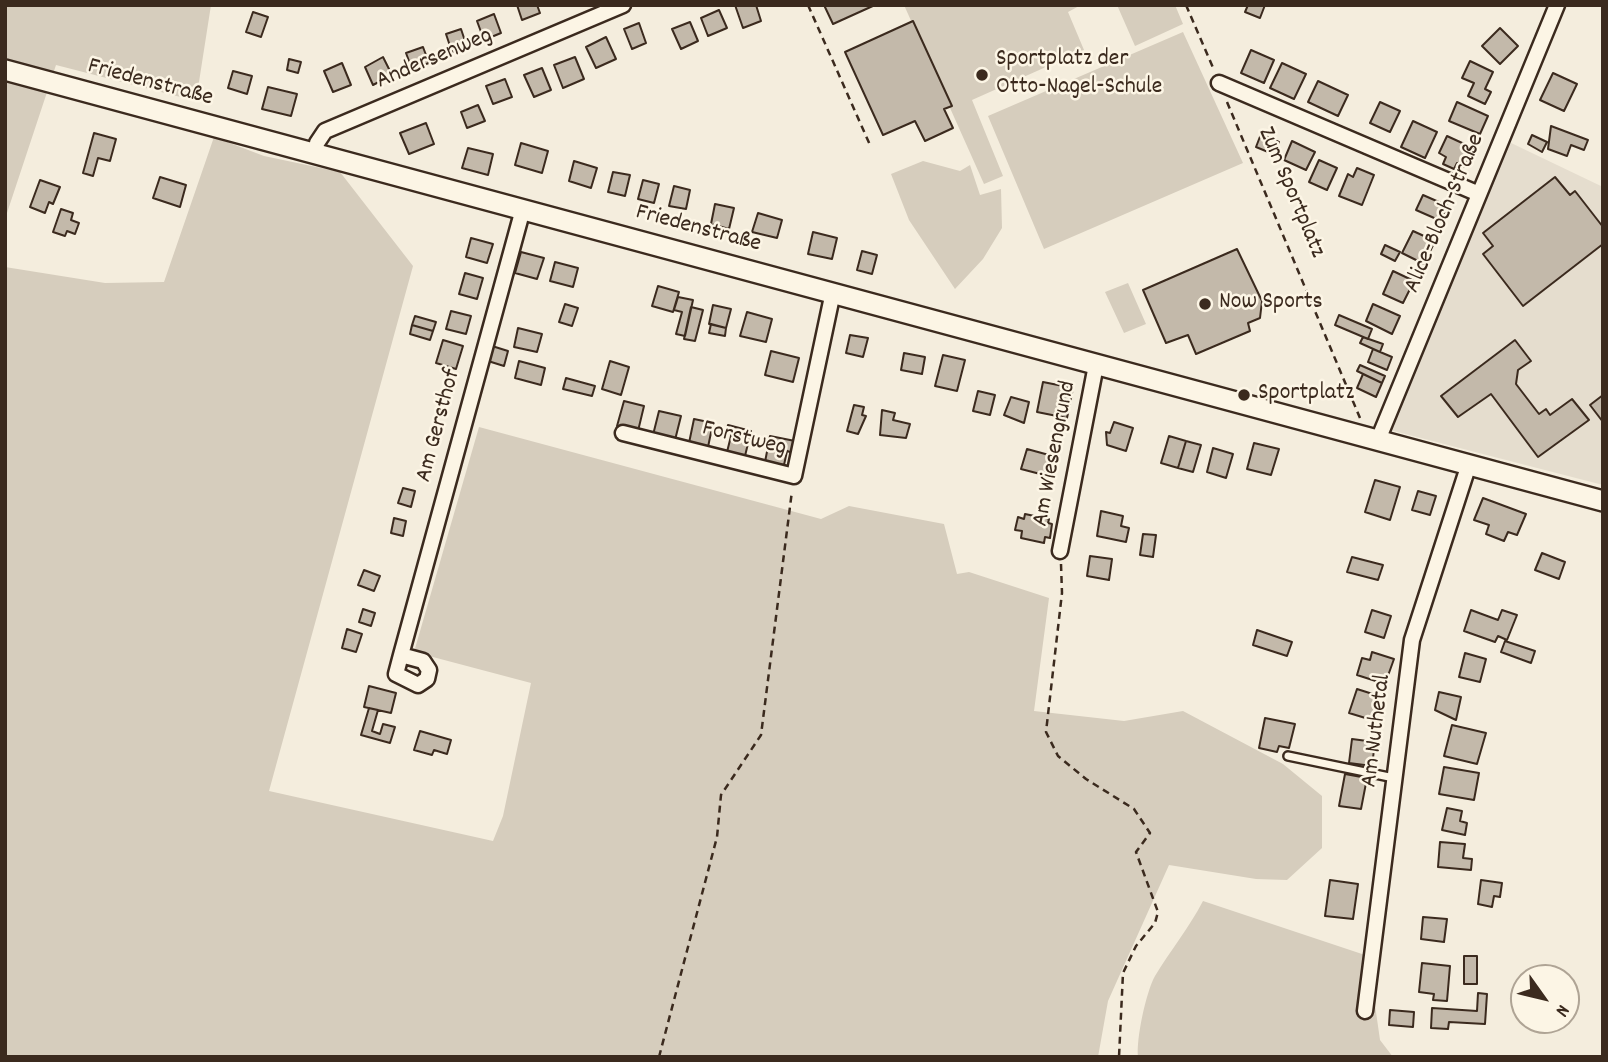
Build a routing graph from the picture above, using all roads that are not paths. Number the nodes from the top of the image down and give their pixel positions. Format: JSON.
{"nodes":[{"id":1,"x":623,"y":5,"type":"edge"},
{"id":2,"x":1557,"y":5,"type":"edge"},
{"id":3,"x":5,"y":70,"type":"edge"},
{"id":4,"x":1219,"y":83,"type":"road end"},
{"id":5,"x":315,"y":153,"type":"junction"},
{"id":6,"x":1479,"y":194,"type":"junction"},
{"id":7,"x":523,"y":209,"type":"junction"},
{"id":8,"x":833,"y":292,"type":"junction"},
{"id":9,"x":1096,"y":365,"type":"junction"},
{"id":10,"x":623,"y":433,"type":"dead end"},
{"id":11,"x":1372,"y":438,"type":"junction"},
{"id":12,"x":1469,"y":464,"type":"junction"},
{"id":13,"x":1603,"y":501,"type":"edge"},
{"id":14,"x":1060,"y":551,"type":"road end"},
{"id":15,"x":401,"y":655,"type":"dead end"},
{"id":16,"x":1288,"y":755,"type":"dead end"},
{"id":17,"x":1395,"y":779,"type":"junction"},
{"id":18,"x":1366,"y":1011,"type":"dead end"}],
"edges":[{"from":1,"to":5,"type":"street","name":"Andersenweg"},
{"from":2,"to":6,"type":"street","name":"Alice-Bloch-Straße"},
{"from":3,"to":5,"type":"main road","name":"Friedenstraße"},
{"from":4,"to":6,"type":"street","name":"Zum Sportplatz"},
{"from":5,"to":7,"type":"main road","name":"Friedenstraße"},
{"from":6,"to":11,"type":"street","name":"Alice-Bloch-Straße"},
{"from":7,"to":8,"type":"main road","name":"Friedenstraße"},
{"from":7,"to":15,"type":"street","name":"Am Gersthof"},
{"from":8,"to":9,"type":"main road","name":"Friedenstraße"},
{"from":8,"to":10,"type":"street","name":"Forstweg"},
{"from":9,"to":11,"type":"main road","name":"Friedenstraße"},
{"from":9,"to":14,"type":"street","name":"Am Wiesengrund"},
{"from":11,"to":12,"type":"main road","name":"Friedenstraße"},
{"from":12,"to":13,"type":"main road","name":"Friedenstraße"},
{"from":12,"to":17,"type":"street","name":"Am Nuthetal"},
{"from":16,"to":17,"type":"lane"},
{"from":17,"to":18,"type":"street","name":"Am Nuthetal"}]}
